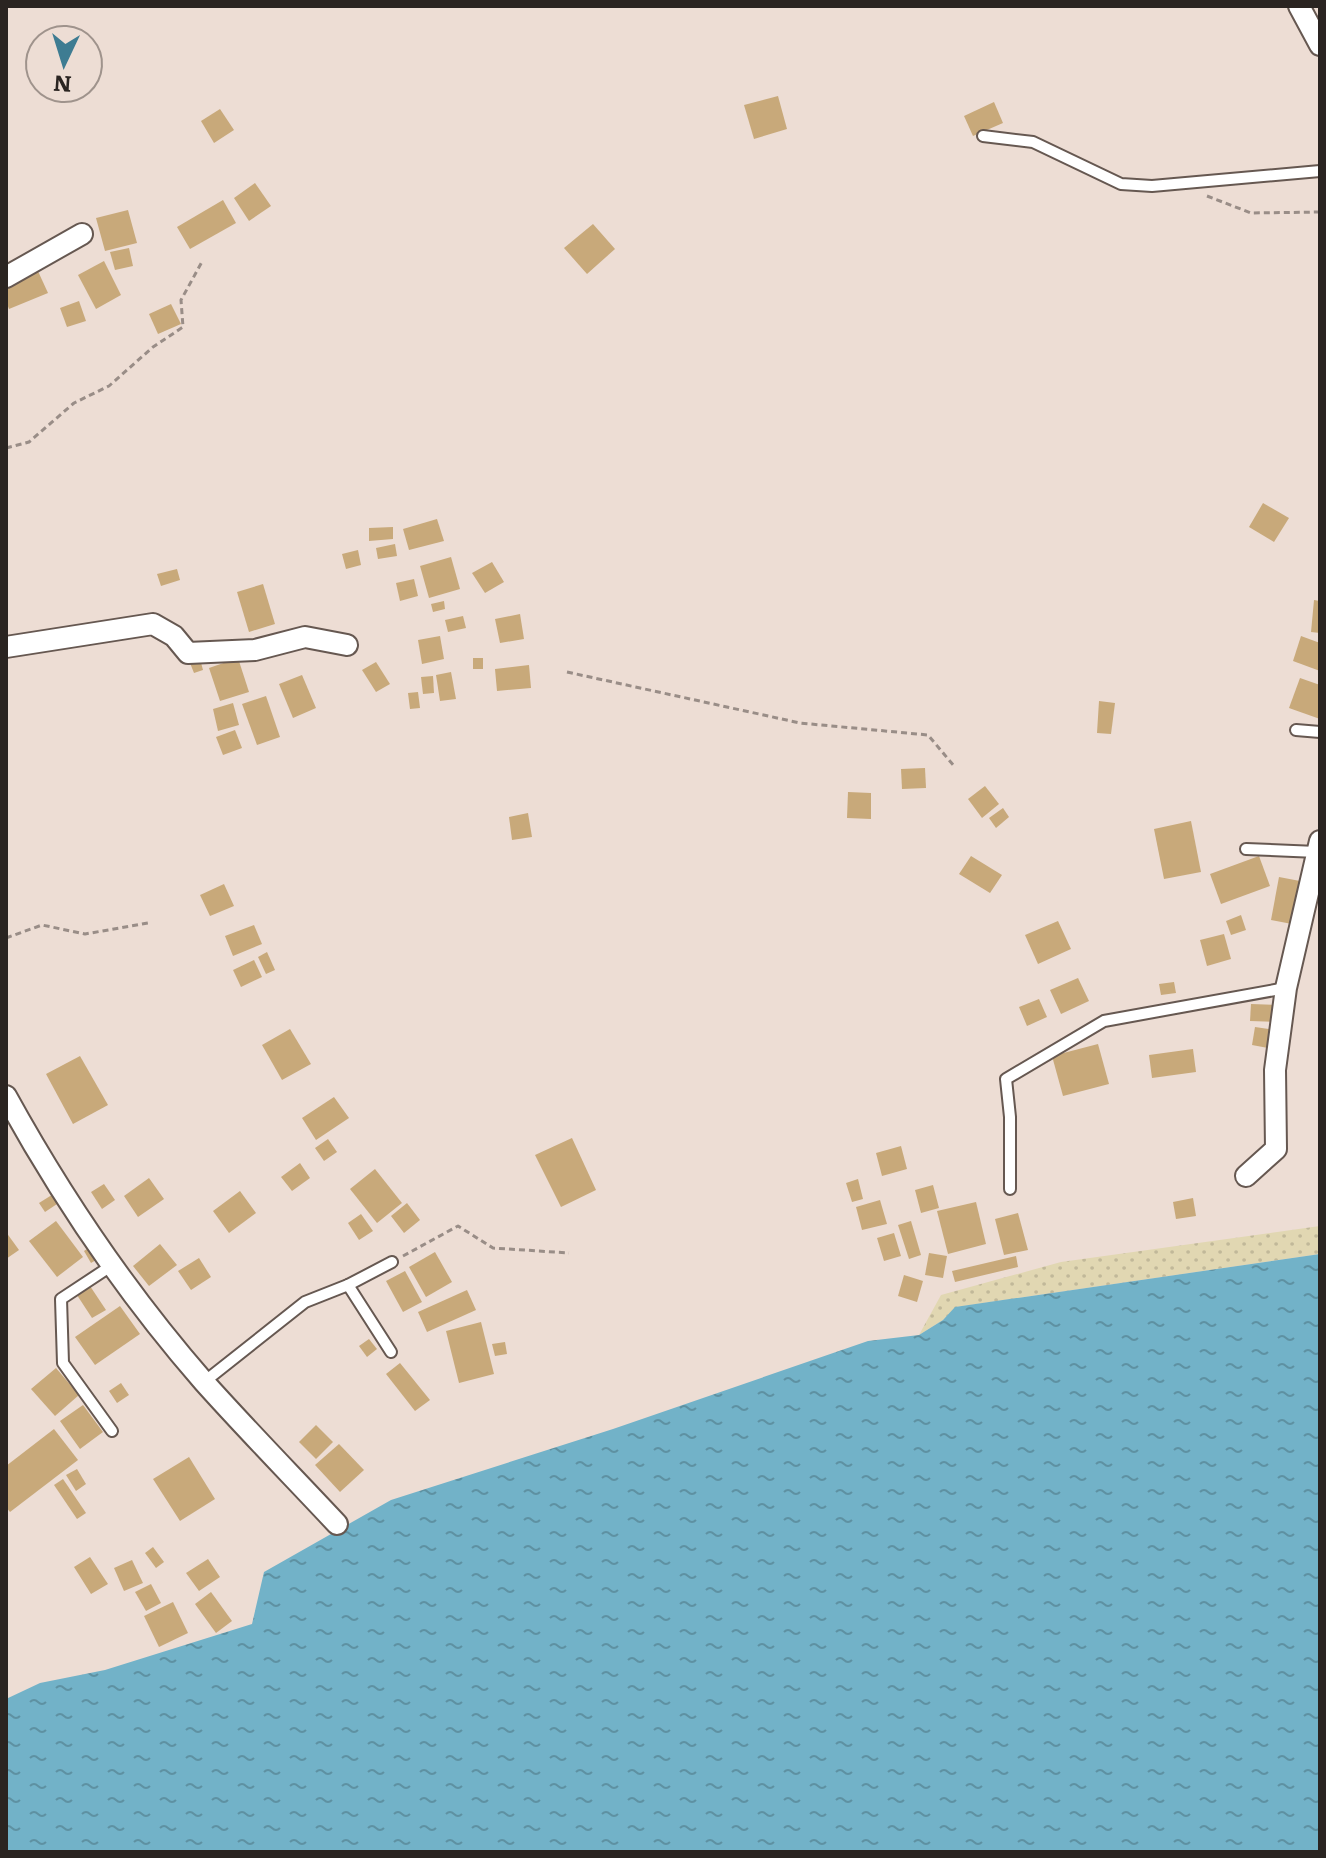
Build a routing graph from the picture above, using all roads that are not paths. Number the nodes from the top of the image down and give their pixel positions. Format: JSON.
{"nodes":[{"id":1,"x":1299,"y":6,"type":"edge"},
{"id":2,"x":1320,"y":45,"type":"edge"},
{"id":3,"x":983,"y":136,"type":"dead end"},
{"id":4,"x":1320,"y":171,"type":"edge"},
{"id":5,"x":82,"y":234,"type":"dead end"},
{"id":6,"x":6,"y":277,"type":"edge"},
{"id":7,"x":347,"y":645,"type":"dead end"},
{"id":8,"x":6,"y":647,"type":"edge"},
{"id":9,"x":1296,"y":730,"type":"dead end"},
{"id":10,"x":1320,"y":732,"type":"edge"},
{"id":11,"x":1319,"y":847,"type":"edge"},
{"id":12,"x":1246,"y":849,"type":"dead end"},
{"id":13,"x":1286,"y":988,"type":"junction"},
{"id":14,"x":6,"y":1096,"type":"edge"},
{"id":15,"x":1246,"y":1176,"type":"dead end"},
{"id":16,"x":1010,"y":1189,"type":"dead end"},
{"id":17,"x":392,"y":1262,"type":"road end"},
{"id":18,"x":114,"y":1264,"type":"junction"},
{"id":19,"x":348,"y":1285,"type":"junction"},
{"id":20,"x":391,"y":1352,"type":"dead end"},
{"id":21,"x":204,"y":1382,"type":"junction"},
{"id":22,"x":112,"y":1431,"type":"dead end"},
{"id":23,"x":337,"y":1524,"type":"dead end"}],
"edges":[{"from":1,"to":2,"type":"street"},
{"from":3,"to":4,"type":"lane"},
{"from":5,"to":6,"type":"street"},
{"from":7,"to":8,"type":"street"},
{"from":9,"to":10,"type":"lane"},
{"from":11,"to":12,"type":"lane"},
{"from":11,"to":13,"type":"street"},
{"from":13,"to":15,"type":"street"},
{"from":13,"to":16,"type":"lane"},
{"from":14,"to":18,"type":"street"},
{"from":17,"to":19,"type":"lane"},
{"from":18,"to":21,"type":"street"},
{"from":18,"to":22,"type":"lane"},
{"from":19,"to":20,"type":"lane"},
{"from":19,"to":21,"type":"lane"},
{"from":21,"to":23,"type":"street"}]}
